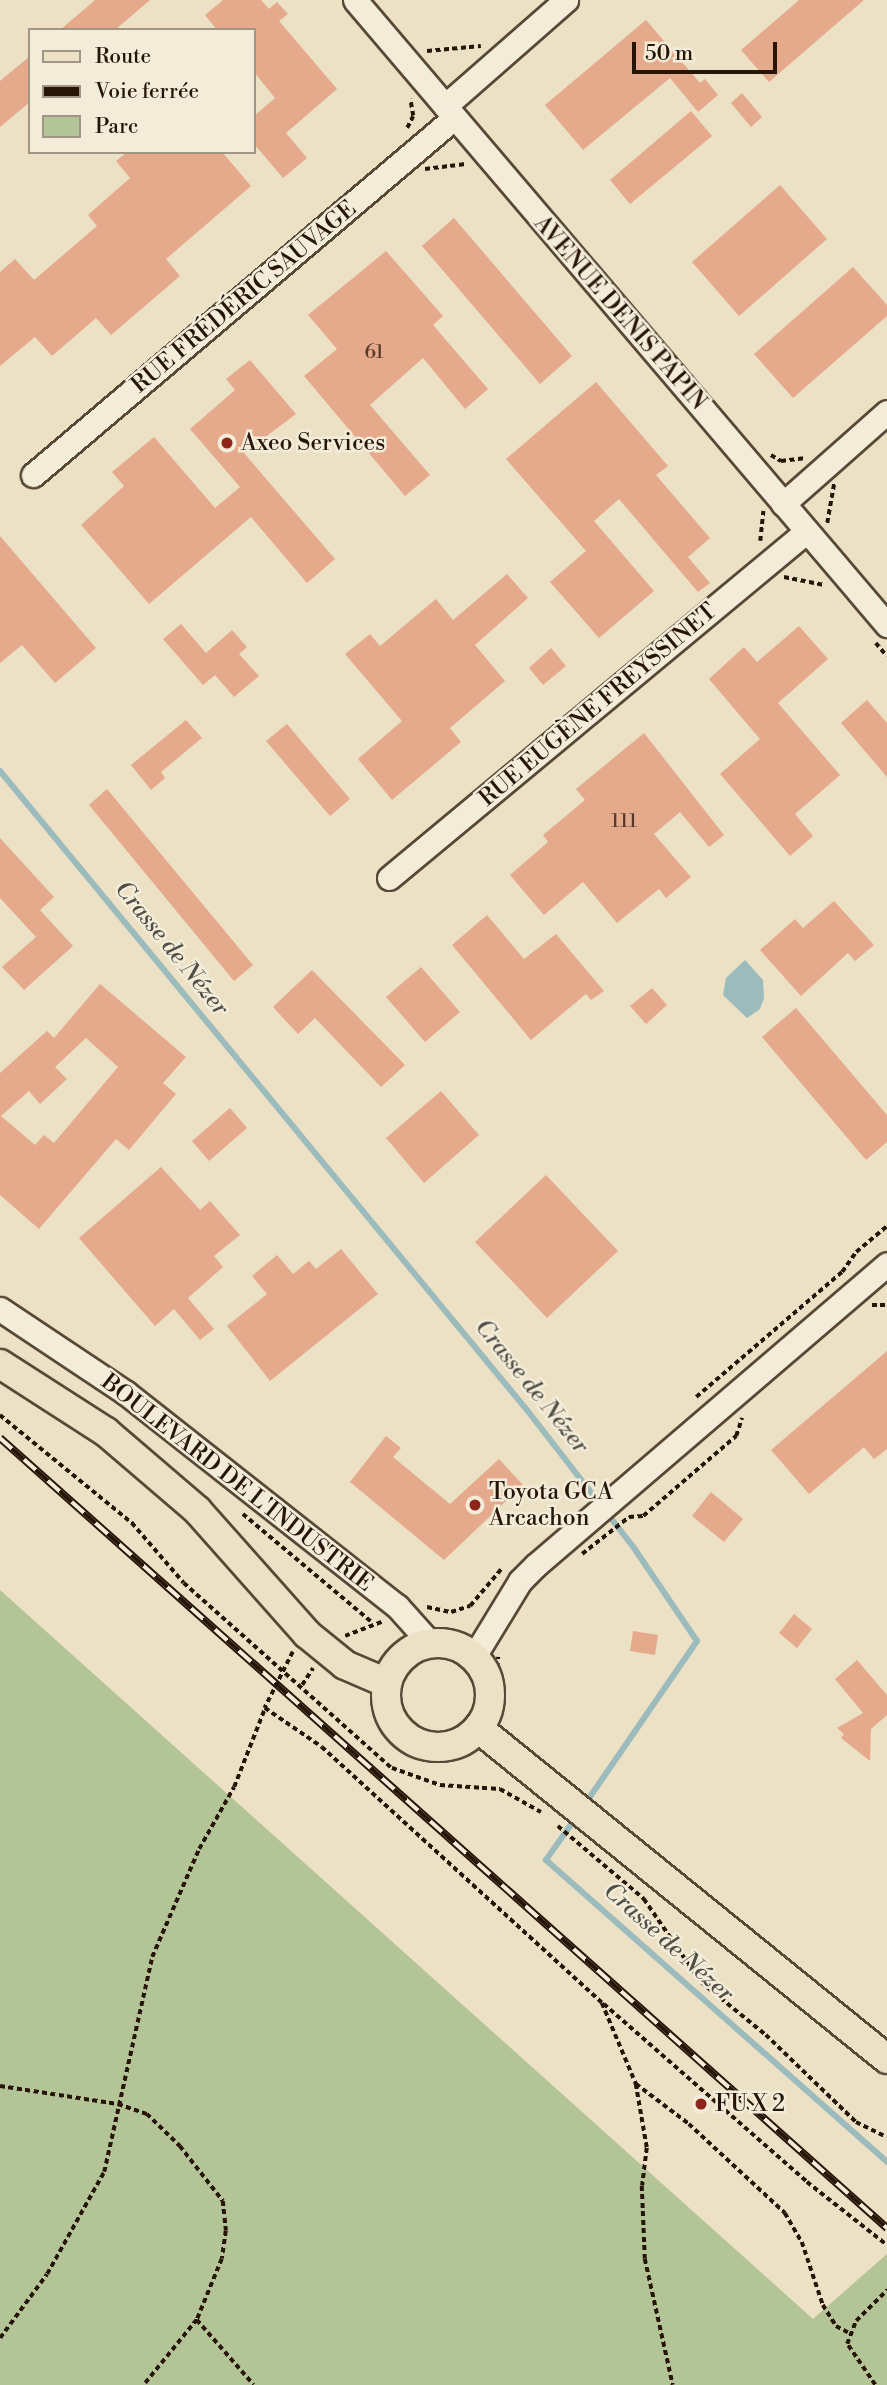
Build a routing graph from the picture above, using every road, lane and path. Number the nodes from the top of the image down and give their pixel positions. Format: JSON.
{"nodes":[{"id":1,"x":355,"y":0,"type":"edge"},
{"id":2,"x":566,"y":0,"type":"edge"},
{"id":3,"x":490,"y":39,"type":"dead end"},
{"id":4,"x":424,"y":52,"type":"dead end"},
{"id":5,"x":404,"y":89,"type":"dead end"},
{"id":6,"x":450,"y":112,"type":"junction"},
{"id":7,"x":411,"y":155,"type":"junction"},
{"id":8,"x":474,"y":173,"type":"dead end"},
{"id":9,"x":887,"y":412,"type":"edge"},
{"id":10,"x":33,"y":475,"type":"dead end"},
{"id":11,"x":754,"y":500,"type":"dead end"},
{"id":12,"x":783,"y":504,"type":"junction"},
{"id":13,"x":807,"y":531,"type":"junction"},
{"id":14,"x":769,"y":563,"type":"junction"},
{"id":15,"x":826,"y":585,"type":"dead end"},
{"id":16,"x":878,"y":630,"type":"edge"},
{"id":17,"x":887,"y":656,"type":"edge"},
{"id":18,"x":389,"y":878,"type":"dead end"},
{"id":19,"x":887,"y":1226,"type":"edge"},
{"id":20,"x":887,"y":1264,"type":"edge"},
{"id":21,"x":887,"y":1305,"type":"edge"},
{"id":22,"x":0,"y":1309,"type":"edge"},
{"id":23,"x":863,"y":1313,"type":"dead end"},
{"id":24,"x":0,"y":1364,"type":"edge"},
{"id":25,"x":685,"y":1407,"type":"dead end"},
{"id":26,"x":752,"y":1409,"type":"dead end"},
{"id":27,"x":0,"y":1415,"type":"edge"},
{"id":28,"x":578,"y":1554,"type":"dead end"},
{"id":29,"x":512,"y":1559,"type":"dead end"},
{"id":30,"x":405,"y":1613,"type":"junction"},
{"id":31,"x":374,"y":1624,"type":"dead end"},
{"id":32,"x":307,"y":1634,"type":"junction"},
{"id":33,"x":431,"y":1644,"type":"junction"},
{"id":34,"x":490,"y":1659,"type":"junction"},
{"id":35,"x":283,"y":1669,"type":"junction"},
{"id":36,"x":387,"y":1683,"type":"junction"},
{"id":37,"x":265,"y":1709,"type":"junction"},
{"id":38,"x":478,"y":1728,"type":"junction"},
{"id":39,"x":555,"y":1806,"type":"junction"},
{"id":40,"x":578,"y":1824,"type":"junction"},
{"id":41,"x":602,"y":2003,"type":"junction"},
{"id":42,"x":887,"y":2059,"type":"edge"},
{"id":43,"x":636,"y":2084,"type":"junction"},
{"id":44,"x":0,"y":2086,"type":"edge"},
{"id":45,"x":118,"y":2104,"type":"junction"},
{"id":46,"x":887,"y":2137,"type":"edge"},
{"id":47,"x":887,"y":2245,"type":"edge"},
{"id":48,"x":887,"y":2290,"type":"edge"},
{"id":49,"x":197,"y":2320,"type":"junction"},
{"id":50,"x":849,"y":2333,"type":"junction"},
{"id":51,"x":0,"y":2338,"type":"edge"},
{"id":52,"x":144,"y":2385,"type":"edge"},
{"id":53,"x":254,"y":2385,"type":"edge"},
{"id":54,"x":673,"y":2385,"type":"edge"},
{"id":55,"x":875,"y":2385,"type":"edge"}],
"edges":[{"from":1,"to":6,"type":"street","name":"AVENUE DENIS PAPIN"},
{"from":2,"to":6,"type":"street","name":"RUE FRÉDÉRIC SAUVAGE"},
{"from":3,"to":4,"type":"path"},
{"from":5,"to":7,"type":"path"},
{"from":6,"to":7,"type":"street","name":"RUE FRÉDÉRIC SAUVAGE"},
{"from":6,"to":12,"type":"street","name":"AVENUE DENIS PAPIN"},
{"from":7,"to":8,"type":"path"},
{"from":7,"to":10,"type":"street","name":"RUE FRÉDÉRIC SAUVAGE"},
{"from":9,"to":12,"type":"street"},
{"from":11,"to":14,"type":"path"},
{"from":12,"to":13,"type":"street","name":"AVENUE DENIS PAPIN"},
{"from":13,"to":14,"type":"street","name":"RUE EUGÈNE FREYSSINET"},
{"from":13,"to":16,"type":"street","name":"AVENUE DENIS PAPIN"},
{"from":14,"to":15,"type":"path"},
{"from":14,"to":18,"type":"street","name":"RUE EUGÈNE FREYSSINET"},
{"from":16,"to":17,"type":"path"},
{"from":19,"to":25,"type":"path"},
{"from":20,"to":34,"type":"street"},
{"from":21,"to":23,"type":"path"},
{"from":22,"to":30,"type":"street","name":"BOULEVARD DE L'INDUSTRIE"},
{"from":24,"to":32,"type":"main road"},
{"from":26,"to":28,"type":"path"},
{"from":27,"to":35,"type":"path"},
{"from":29,"to":30,"type":"path"},
{"from":30,"to":31,"type":"path"},
{"from":30,"to":33,"type":"street","name":"BOULEVARD DE L'INDUSTRIE"},
{"from":32,"to":35,"type":"path"},
{"from":32,"to":36,"type":"main road"},
{"from":33,"to":34,"type":"main road"},
{"from":33,"to":36,"type":"main road"},
{"from":34,"to":38,"type":"main road"},
{"from":35,"to":37,"type":"path"},
{"from":35,"to":39,"type":"path"},
{"from":36,"to":38,"type":"main road"},
{"from":37,"to":41,"type":"path"},
{"from":37,"to":45,"type":"path"},
{"from":38,"to":39,"type":"main road"},
{"from":39,"to":40,"type":"main road"},
{"from":40,"to":42,"type":"main road"},
{"from":40,"to":46,"type":"path"},
{"from":41,"to":43,"type":"path"},
{"from":41,"to":47,"type":"path"},
{"from":43,"to":50,"type":"path"},
{"from":43,"to":54,"type":"path"},
{"from":44,"to":45,"type":"path"},
{"from":45,"to":49,"type":"path"},
{"from":45,"to":51,"type":"path"},
{"from":48,"to":50,"type":"path"},
{"from":49,"to":52,"type":"path"},
{"from":49,"to":53,"type":"path"},
{"from":50,"to":55,"type":"path"}]}
